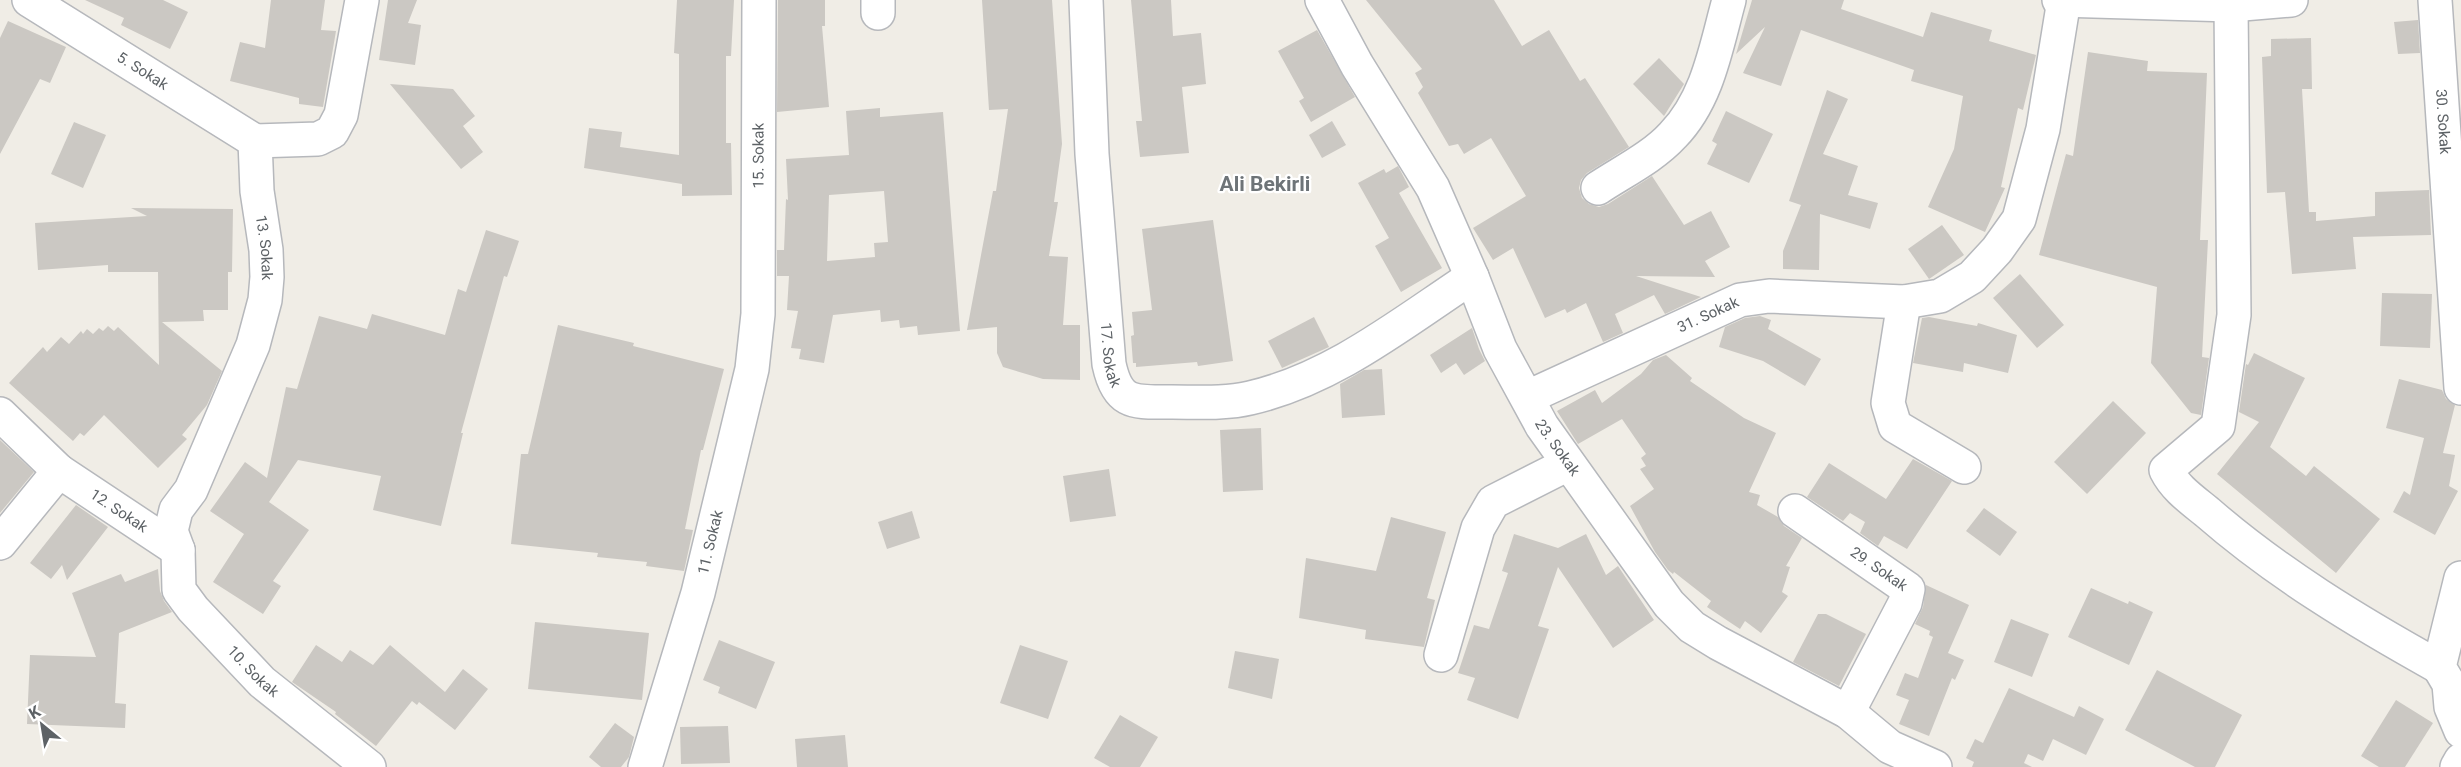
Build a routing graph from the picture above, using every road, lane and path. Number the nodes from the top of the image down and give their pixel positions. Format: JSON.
{"nodes":[{"id":1,"x":29,"y":0,"type":"edge"},
{"id":2,"x":362,"y":0,"type":"edge"},
{"id":3,"x":759,"y":0,"type":"edge"},
{"id":4,"x":1086,"y":0,"type":"edge"},
{"id":5,"x":1322,"y":0,"type":"edge"},
{"id":6,"x":1728,"y":0,"type":"edge"},
{"id":7,"x":2059,"y":0,"type":"edge"},
{"id":8,"x":2064,"y":0,"type":"edge"},
{"id":9,"x":2291,"y":0,"type":"edge"},
{"id":10,"x":2434,"y":0,"type":"edge"},
{"id":11,"x":2231,"y":5,"type":"junction"},
{"id":12,"x":255,"y":141,"type":"junction"},
{"id":13,"x":1598,"y":188,"type":"dead end"},
{"id":14,"x":1472,"y":277,"type":"junction"},
{"id":15,"x":1904,"y":302,"type":"junction"},
{"id":16,"x":758,"y":314,"type":"joint"},
{"id":17,"x":2461,"y":388,"type":"edge"},
{"id":18,"x":1528,"y":397,"type":"junction"},
{"id":19,"x":0,"y":414,"type":"edge"},
{"id":20,"x":1568,"y":464,"type":"junction"},
{"id":21,"x":1964,"y":467,"type":"dead end"},
{"id":22,"x":59,"y":471,"type":"junction"},
{"id":23,"x":1795,"y":511,"type":"dead end"},
{"id":24,"x":0,"y":543,"type":"edge"},
{"id":25,"x":178,"y":550,"type":"junction"},
{"id":26,"x":2461,"y":579,"type":"edge"},
{"id":27,"x":1441,"y":656,"type":"dead end"},
{"id":28,"x":2439,"y":667,"type":"junction"},
{"id":29,"x":1848,"y":712,"type":"junction"},
{"id":30,"x":2461,"y":731,"type":"edge"},
{"id":31,"x":1885,"y":757,"type":"edge"},
{"id":32,"x":2461,"y":760,"type":"edge"},
{"id":33,"x":369,"y":767,"type":"edge"},
{"id":34,"x":645,"y":767,"type":"edge"},
{"id":35,"x":1935,"y":767,"type":"edge"},
{"id":36,"x":2457,"y":767,"type":"edge"}],
"edges":[{"from":1,"to":12,"type":"street","name":"5. Sokak"},
{"from":2,"to":12,"type":"street"},
{"from":3,"to":16,"type":"street","name":"15. Sokak"},
{"from":4,"to":14,"type":"street","name":"17. Sokak"},
{"from":5,"to":14,"type":"street","name":"23. Sokak"},
{"from":6,"to":13,"type":"street"},
{"from":7,"to":8,"type":"street"},
{"from":8,"to":11,"type":"street"},
{"from":8,"to":15,"type":"street","name":"31. Sokak"},
{"from":9,"to":11,"type":"street"},
{"from":10,"to":17,"type":"street","name":"30. Sokak"},
{"from":11,"to":28,"type":"street"},
{"from":12,"to":25,"type":"street","name":"13. Sokak"},
{"from":14,"to":18,"type":"street","name":"23. Sokak"},
{"from":15,"to":18,"type":"street","name":"31. Sokak"},
{"from":15,"to":21,"type":"street"},
{"from":16,"to":34,"type":"street","name":"11. Sokak"},
{"from":18,"to":20,"type":"street","name":"23. Sokak"},
{"from":19,"to":22,"type":"street","name":"12. Sokak"},
{"from":20,"to":27,"type":"street"},
{"from":20,"to":29,"type":"street","name":"23. Sokak"},
{"from":22,"to":24,"type":"street"},
{"from":22,"to":25,"type":"street","name":"12. Sokak"},
{"from":23,"to":29,"type":"street","name":"29. Sokak"},
{"from":25,"to":33,"type":"street","name":"10. Sokak"},
{"from":26,"to":28,"type":"street"},
{"from":28,"to":30,"type":"street"},
{"from":29,"to":31,"type":"street","name":"23. Sokak"},
{"from":31,"to":35,"type":"street","name":"23. Sokak"},
{"from":32,"to":36,"type":"street"}]}
